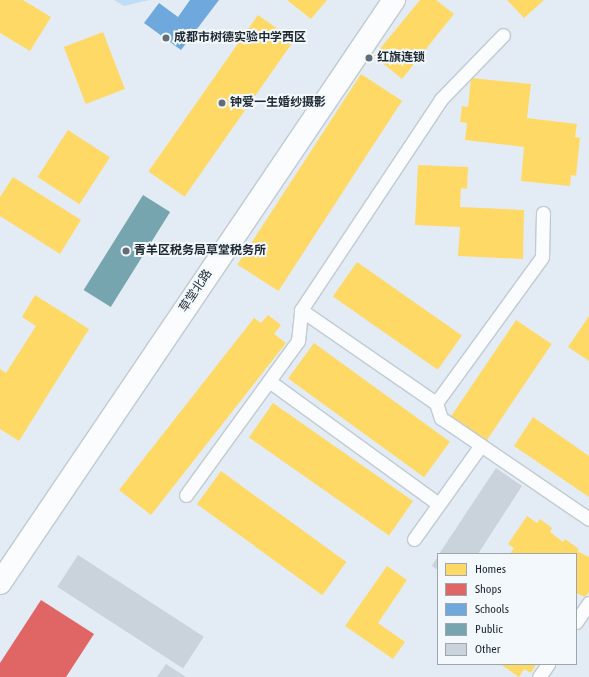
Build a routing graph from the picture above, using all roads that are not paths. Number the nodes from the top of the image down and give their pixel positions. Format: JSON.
{"nodes":[{"id":1,"x":394,"y":0,"type":"edge"},
{"id":2,"x":503,"y":35,"type":"dead end"},
{"id":3,"x":542,"y":213,"type":"dead end"},
{"id":4,"x":301,"y":310,"type":"junction"},
{"id":5,"x":269,"y":381,"type":"junction"},
{"id":6,"x":436,"y":403,"type":"junction"},
{"id":7,"x":481,"y":445,"type":"junction"},
{"id":8,"x":186,"y":495,"type":"dead end"},
{"id":9,"x":438,"y":504,"type":"junction"},
{"id":10,"x":589,"y":519,"type":"edge"},
{"id":11,"x":414,"y":539,"type":"dead end"},
{"id":12,"x":0,"y":583,"type":"edge"},
{"id":13,"x":589,"y":603,"type":"edge"},
{"id":14,"x":577,"y":621,"type":"edge"},
{"id":15,"x":547,"y":665,"type":"edge"},
{"id":16,"x":540,"y":677,"type":"edge"}],
"edges":[{"from":1,"to":12,"type":"street","name":"草堂北路"},
{"from":2,"to":4,"type":"lane"},
{"from":3,"to":6,"type":"lane"},
{"from":4,"to":5,"type":"lane"},
{"from":4,"to":6,"type":"lane"},
{"from":5,"to":8,"type":"lane"},
{"from":5,"to":9,"type":"lane"},
{"from":6,"to":7,"type":"lane"},
{"from":7,"to":9,"type":"lane"},
{"from":7,"to":10,"type":"lane"},
{"from":9,"to":11,"type":"lane"},
{"from":13,"to":14,"type":"lane"},
{"from":15,"to":16,"type":"lane"}]}
